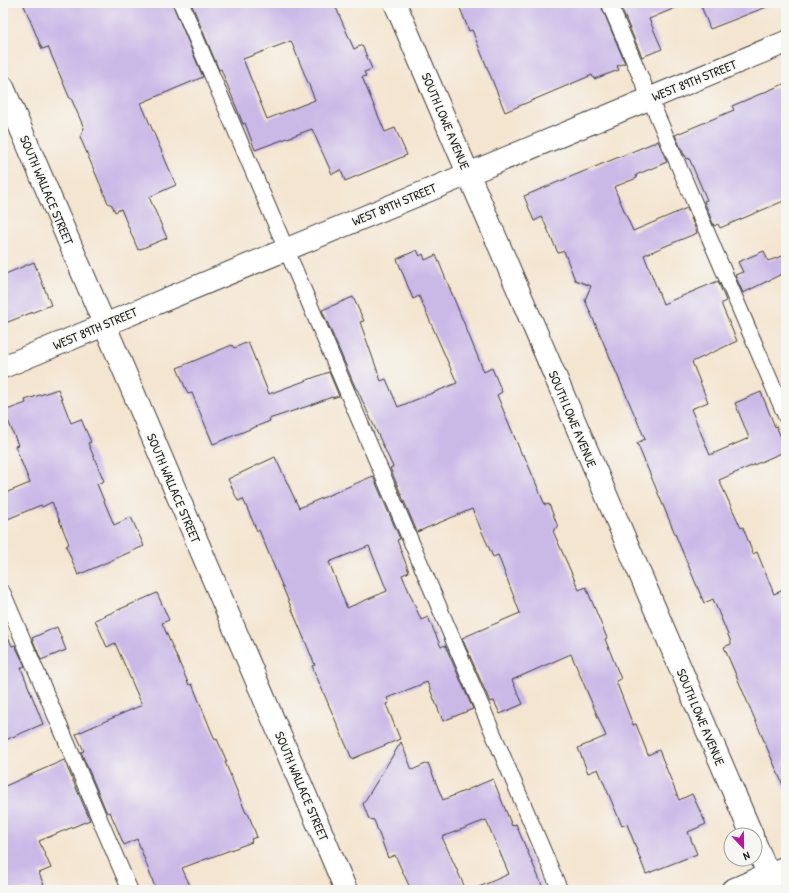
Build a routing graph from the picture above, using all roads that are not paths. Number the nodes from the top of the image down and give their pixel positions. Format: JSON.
{"nodes":[{"id":1,"x":180,"y":3,"type":"edge"},
{"id":2,"x":395,"y":3,"type":"edge"},
{"id":3,"x":609,"y":3,"type":"edge"},
{"id":4,"x":786,"y":42,"type":"edge"},
{"id":5,"x":3,"y":87,"type":"edge"},
{"id":6,"x":650,"y":98,"type":"junction"},
{"id":7,"x":468,"y":174,"type":"junction"},
{"id":8,"x":286,"y":250,"type":"junction"},
{"id":9,"x":105,"y":324,"type":"junction"},
{"id":10,"x":3,"y":367,"type":"edge"},
{"id":11,"x":786,"y":417,"type":"edge"},
{"id":12,"x":3,"y":593,"type":"edge"},
{"id":13,"x":749,"y":827,"type":"edge"},
{"id":14,"x":763,"y":856,"type":"edge"},
{"id":15,"x":776,"y":877,"type":"edge"},
{"id":16,"x":130,"y":890,"type":"edge"},
{"id":17,"x":346,"y":890,"type":"edge"},
{"id":18,"x":560,"y":890,"type":"edge"},
{"id":19,"x":732,"y":890,"type":"edge"}],
"edges":[{"from":1,"to":8,"type":"lane"},
{"from":2,"to":7,"type":"street","name":"SOUTH LOWE AVENUE"},
{"from":3,"to":6,"type":"lane"},
{"from":4,"to":6,"type":"street","name":"WEST 89TH STREET"},
{"from":5,"to":9,"type":"street","name":"SOUTH WALLACE STREET"},
{"from":6,"to":7,"type":"street","name":"WEST 89TH STREET"},
{"from":6,"to":11,"type":"lane"},
{"from":7,"to":8,"type":"street","name":"WEST 89TH STREET"},
{"from":7,"to":13,"type":"street","name":"SOUTH LOWE AVENUE"},
{"from":8,"to":9,"type":"street","name":"WEST 89TH STREET"},
{"from":8,"to":18,"type":"lane"},
{"from":9,"to":10,"type":"street","name":"WEST 89TH STREET"},
{"from":9,"to":17,"type":"street","name":"SOUTH WALLACE STREET"},
{"from":12,"to":16,"type":"lane"},
{"from":14,"to":15,"type":"street"},
{"from":15,"to":19,"type":"street"}]}
